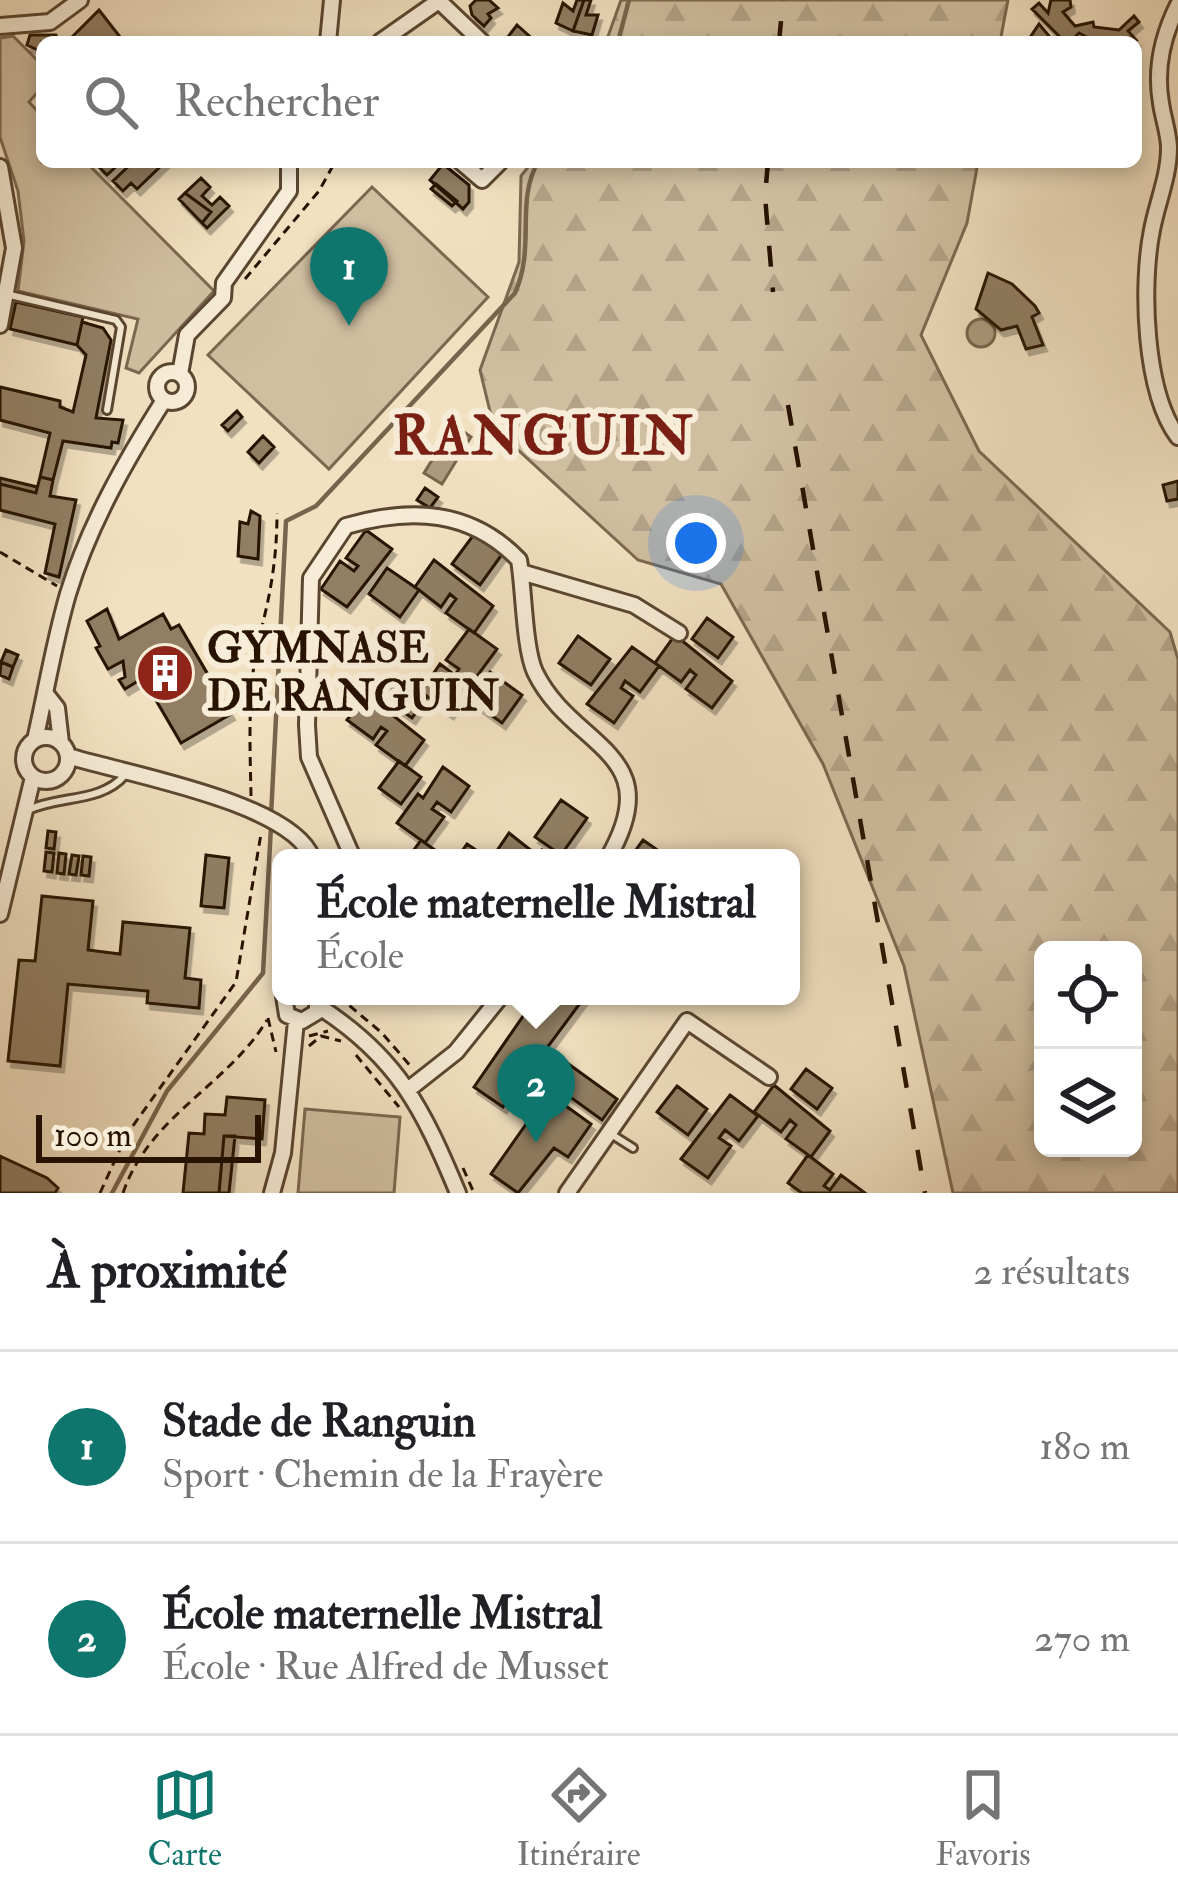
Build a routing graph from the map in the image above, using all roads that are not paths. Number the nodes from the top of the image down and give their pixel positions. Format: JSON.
{"nodes":[{"id":1,"x":80,"y":0,"type":"edge"},
{"id":2,"x":332,"y":0,"type":"edge"},
{"id":3,"x":440,"y":0,"type":"edge"},
{"id":4,"x":1178,"y":5,"type":"edge"},
{"id":5,"x":0,"y":26,"type":"edge"},
{"id":6,"x":329,"y":36,"type":"edge"},
{"id":7,"x":389,"y":36,"type":"edge"},
{"id":8,"x":476,"y":36,"type":"edge"},
{"id":9,"x":0,"y":167,"type":"edge"},
{"id":10,"x":468,"y":168,"type":"edge"},
{"id":11,"x":494,"y":168,"type":"edge"},
{"id":12,"x":289,"y":169,"type":"dead end"},
{"id":13,"x":6,"y":294,"type":"junction"},
{"id":14,"x":0,"y":326,"type":"edge"},
{"id":15,"x":107,"y":410,"type":"dead end"},
{"id":16,"x":1178,"y":437,"type":"edge"},
{"id":17,"x":521,"y":572,"type":"junction"},
{"id":18,"x":679,"y":633,"type":"dead end"},
{"id":19,"x":46,"y":694,"type":"junction"},
{"id":20,"x":35,"y":740,"type":"junction"},
{"id":21,"x":64,"y":750,"type":"junction"},
{"id":22,"x":128,"y":771,"type":"junction"},
{"id":23,"x":33,"y":777,"type":"junction"},
{"id":24,"x":25,"y":812,"type":"junction"},
{"id":25,"x":303,"y":849,"type":"edge"},
{"id":26,"x":349,"y":849,"type":"edge"},
{"id":27,"x":613,"y":849,"type":"edge"},
{"id":28,"x":0,"y":914,"type":"edge"},
{"id":29,"x":284,"y":1005,"type":"edge"},
{"id":30,"x":317,"y":1005,"type":"edge"},
{"id":31,"x":323,"y":1005,"type":"edge"},
{"id":32,"x":488,"y":1005,"type":"edge"},
{"id":33,"x":296,"y":1021,"type":"junction"},
{"id":34,"x":769,"y":1077,"type":"dead end"},
{"id":35,"x":410,"y":1089,"type":"junction"},
{"id":36,"x":608,"y":1132,"type":"junction"},
{"id":37,"x":633,"y":1148,"type":"dead end"},
{"id":38,"x":272,"y":1193,"type":"edge"},
{"id":39,"x":458,"y":1193,"type":"edge"},
{"id":40,"x":567,"y":1193,"type":"edge"}],
"edges":[{"from":1,"to":5,"type":"street"},
{"from":2,"to":6,"type":"street"},
{"from":3,"to":7,"type":"street"},
{"from":3,"to":8,"type":"street"},
{"from":4,"to":16,"type":"street"},
{"from":9,"to":13,"type":"street"},
{"from":10,"to":11,"type":"street"},
{"from":12,"to":19,"type":"street"},
{"from":13,"to":14,"type":"street"},
{"from":13,"to":15,"type":"lane"},
{"from":17,"to":18,"type":"street"},
{"from":17,"to":26,"type":"street"},
{"from":17,"to":27,"type":"street"},
{"from":19,"to":20,"type":"street"},
{"from":19,"to":21,"type":"street"},
{"from":20,"to":21,"type":"street"},
{"from":20,"to":23,"type":"street"},
{"from":21,"to":22,"type":"street"},
{"from":21,"to":23,"type":"street"},
{"from":22,"to":24,"type":"lane"},
{"from":22,"to":25,"type":"street"},
{"from":23,"to":24,"type":"street"},
{"from":24,"to":28,"type":"street"},
{"from":29,"to":33,"type":"street"},
{"from":30,"to":33,"type":"street"},
{"from":31,"to":35,"type":"street"},
{"from":32,"to":35,"type":"street"},
{"from":33,"to":38,"type":"street"},
{"from":34,"to":36,"type":"street"},
{"from":35,"to":39,"type":"street"},
{"from":36,"to":37,"type":"lane"},
{"from":36,"to":40,"type":"street"}]}
